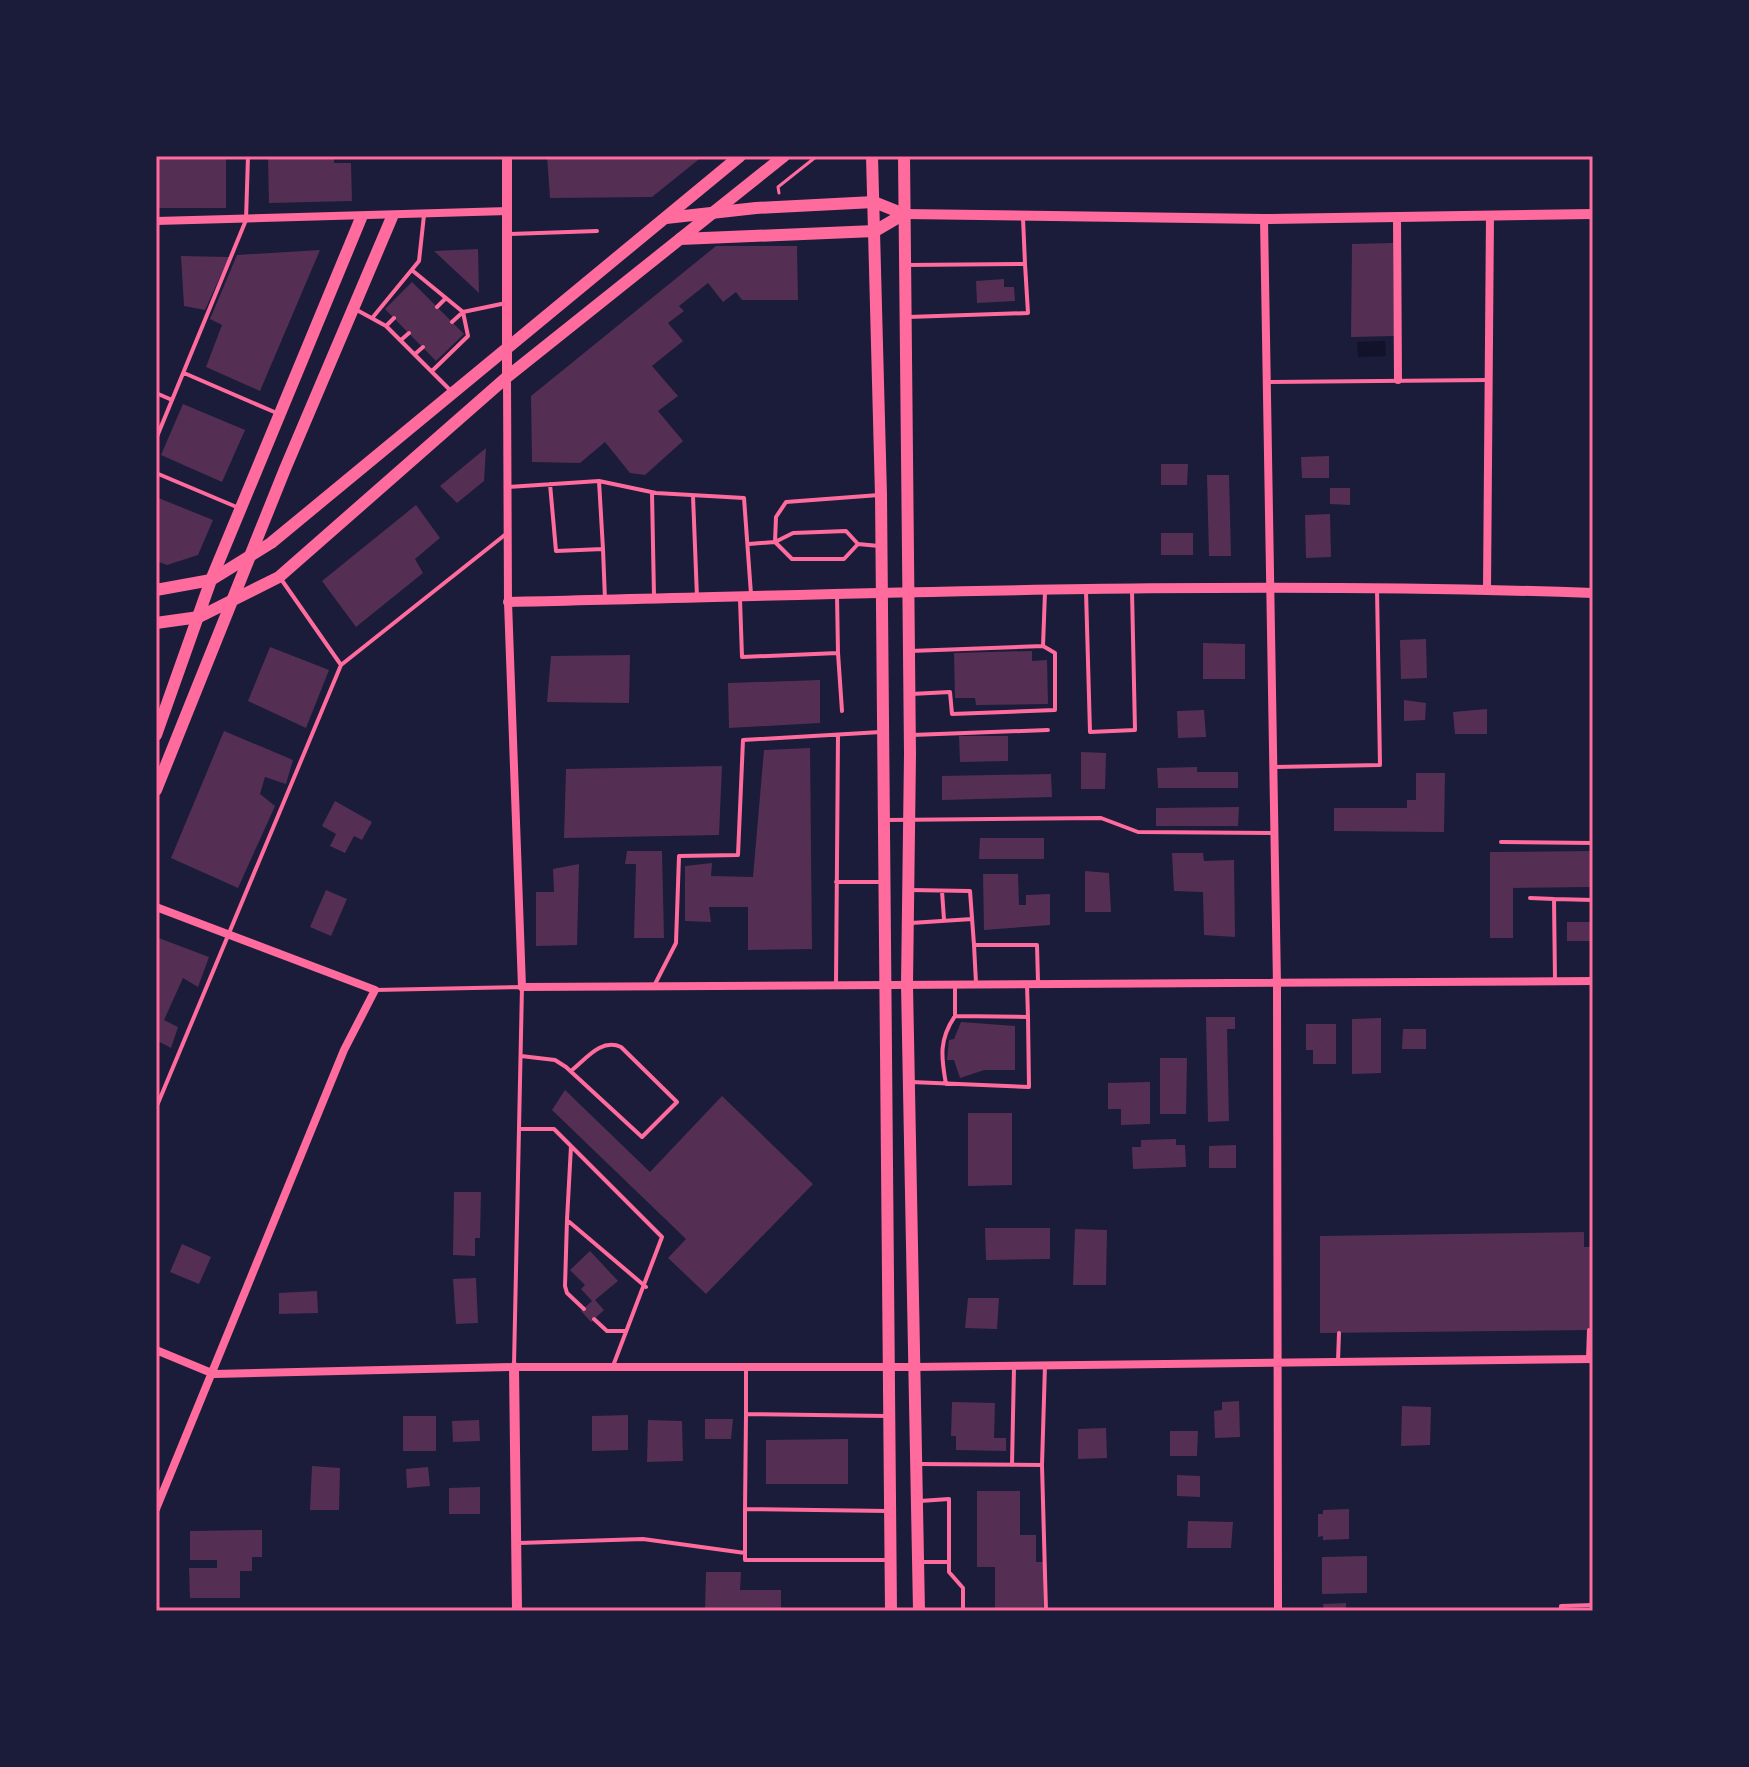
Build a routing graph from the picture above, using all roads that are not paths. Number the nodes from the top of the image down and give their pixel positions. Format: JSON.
{"nodes":[{"id":1,"x":248,"y":156,"type":"edge"},
{"id":2,"x":507,"y":156,"type":"edge"},
{"id":3,"x":740,"y":156,"type":"edge"},
{"id":4,"x":784,"y":156,"type":"edge"},
{"id":5,"x":872,"y":156,"type":"edge"},
{"id":6,"x":904,"y":156,"type":"edge"},
{"id":7,"x":874,"y":202,"type":"junction"},
{"id":8,"x":508,"y":211,"type":"junction"},
{"id":9,"x":712,"y":212,"type":"junction"},
{"id":10,"x":904,"y":214,"type":"junction"},
{"id":11,"x":1593,"y":214,"type":"edge"},
{"id":12,"x":424,"y":215,"type":"junction"},
{"id":13,"x":1490,"y":215,"type":"junction"},
{"id":14,"x":1023,"y":216,"type":"junction"},
{"id":15,"x":392,"y":217,"type":"junction"},
{"id":16,"x":1397,"y":217,"type":"junction"},
{"id":17,"x":361,"y":218,"type":"junction"},
{"id":18,"x":666,"y":218,"type":"junction"},
{"id":19,"x":1264,"y":219,"type":"junction"},
{"id":20,"x":246,"y":220,"type":"junction"},
{"id":21,"x":156,"y":221,"type":"edge"},
{"id":22,"x":597,"y":231,"type":"dead end"},
{"id":23,"x":875,"y":231,"type":"junction"},
{"id":24,"x":508,"y":234,"type":"junction"},
{"id":25,"x":680,"y":239,"type":"junction"},
{"id":26,"x":1025,"y":264,"type":"junction"},
{"id":27,"x":904,"y":265,"type":"junction"},
{"id":28,"x":413,"y":271,"type":"junction"},
{"id":29,"x":430,"y":285,"type":"junction"},
{"id":30,"x":422,"y":292,"type":"dead end"},
{"id":31,"x":446,"y":298,"type":"junction"},
{"id":32,"x":507,"y":302,"type":"junction"},
{"id":33,"x":437,"y":307,"type":"dead end"},
{"id":34,"x":353,"y":308,"type":"junction"},
{"id":35,"x":463,"y":312,"type":"junction"},
{"id":36,"x":373,"y":317,"type":"junction"},
{"id":37,"x":394,"y":318,"type":"dead end"},
{"id":38,"x":905,"y":318,"type":"junction"},
{"id":39,"x":452,"y":322,"type":"dead end"},
{"id":40,"x":386,"y":326,"type":"junction"},
{"id":41,"x":409,"y":333,"type":"dead end"},
{"id":42,"x":401,"y":340,"type":"junction"},
{"id":43,"x":507,"y":346,"type":"junction"},
{"id":44,"x":423,"y":347,"type":"dead end"},
{"id":45,"x":415,"y":354,"type":"junction"},
{"id":46,"x":432,"y":371,"type":"junction"},
{"id":47,"x":183,"y":373,"type":"junction"},
{"id":48,"x":507,"y":377,"type":"junction"},
{"id":49,"x":1398,"y":380,"type":"junction"},
{"id":50,"x":1489,"y":380,"type":"junction"},
{"id":51,"x":1266,"y":382,"type":"junction"},
{"id":52,"x":452,"y":392,"type":"junction"},
{"id":53,"x":156,"y":393,"type":"edge"},
{"id":54,"x":172,"y":400,"type":"junction"},
{"id":55,"x":281,"y":415,"type":"junction"},
{"id":56,"x":156,"y":439,"type":"edge"},
{"id":57,"x":156,"y":473,"type":"edge"},
{"id":58,"x":599,"y":481,"type":"junction"},
{"id":59,"x":550,"y":484,"type":"junction"},
{"id":60,"x":508,"y":487,"type":"junction"},
{"id":61,"x":652,"y":492,"type":"junction"},
{"id":62,"x":881,"y":495,"type":"junction"},
{"id":63,"x":693,"y":496,"type":"junction"},
{"id":64,"x":242,"y":509,"type":"junction"},
{"id":65,"x":508,"y":533,"type":"junction"},
{"id":66,"x":775,"y":542,"type":"junction"},
{"id":67,"x":748,"y":544,"type":"junction"},
{"id":68,"x":858,"y":544,"type":"junction"},
{"id":69,"x":881,"y":546,"type":"junction"},
{"id":70,"x":603,"y":549,"type":"junction"},
{"id":71,"x":249,"y":556,"type":"junction"},
{"id":72,"x":279,"y":577,"type":"junction"},
{"id":73,"x":211,"y":580,"type":"junction"},
{"id":74,"x":1377,"y":589,"type":"junction"},
{"id":75,"x":1487,"y":589,"type":"junction"},
{"id":76,"x":156,"y":590,"type":"edge"},
{"id":77,"x":1270,"y":590,"type":"junction"},
{"id":78,"x":1086,"y":591,"type":"junction"},
{"id":79,"x":1132,"y":591,"type":"junction"},
{"id":80,"x":1045,"y":592,"type":"junction"},
{"id":81,"x":882,"y":593,"type":"junction"},
{"id":82,"x":906,"y":593,"type":"junction"},
{"id":83,"x":1593,"y":593,"type":"edge"},
{"id":84,"x":837,"y":594,"type":"junction"},
{"id":85,"x":746,"y":596,"type":"junction"},
{"id":86,"x":697,"y":598,"type":"junction"},
{"id":87,"x":654,"y":599,"type":"junction"},
{"id":88,"x":605,"y":600,"type":"junction"},
{"id":89,"x":232,"y":602,"type":"junction"},
{"id":90,"x":508,"y":602,"type":"junction"},
{"id":91,"x":199,"y":617,"type":"junction"},
{"id":92,"x":156,"y":623,"type":"edge"},
{"id":93,"x":1043,"y":646,"type":"junction"},
{"id":94,"x":908,"y":651,"type":"junction"},
{"id":95,"x":838,"y":653,"type":"junction"},
{"id":96,"x":341,"y":665,"type":"junction"},
{"id":97,"x":909,"y":694,"type":"junction"},
{"id":98,"x":842,"y":711,"type":"dead end"},
{"id":99,"x":1048,"y":730,"type":"dead end"},
{"id":100,"x":883,"y":732,"type":"junction"},
{"id":101,"x":156,"y":735,"type":"edge"},
{"id":102,"x":838,"y":735,"type":"junction"},
{"id":103,"x":910,"y":735,"type":"junction"},
{"id":104,"x":1273,"y":767,"type":"junction"},
{"id":105,"x":156,"y":790,"type":"edge"},
{"id":106,"x":884,"y":820,"type":"junction"},
{"id":107,"x":909,"y":820,"type":"junction"},
{"id":108,"x":1274,"y":833,"type":"junction"},
{"id":109,"x":1501,"y":842,"type":"dead end"},
{"id":110,"x":1593,"y":843,"type":"edge"},
{"id":111,"x":836,"y":882,"type":"junction"},
{"id":112,"x":884,"y":882,"type":"junction"},
{"id":113,"x":908,"y":890,"type":"junction"},
{"id":114,"x":942,"y":891,"type":"junction"},
{"id":115,"x":1530,"y":898,"type":"dead end"},
{"id":116,"x":1554,"y":899,"type":"junction"},
{"id":117,"x":1593,"y":900,"type":"edge"},
{"id":118,"x":156,"y":907,"type":"edge"},
{"id":119,"x":972,"y":919,"type":"junction"},
{"id":120,"x":944,"y":920,"type":"junction"},
{"id":121,"x":909,"y":923,"type":"junction"},
{"id":122,"x":229,"y":934,"type":"junction"},
{"id":123,"x":974,"y":945,"type":"junction"},
{"id":124,"x":1555,"y":980,"type":"junction"},
{"id":125,"x":1593,"y":981,"type":"edge"},
{"id":126,"x":836,"y":985,"type":"junction"},
{"id":127,"x":885,"y":985,"type":"junction"},
{"id":128,"x":907,"y":985,"type":"junction"},
{"id":129,"x":955,"y":985,"type":"junction"},
{"id":130,"x":976,"y":985,"type":"junction"},
{"id":131,"x":1027,"y":985,"type":"junction"},
{"id":132,"x":1038,"y":985,"type":"junction"},
{"id":133,"x":1277,"y":985,"type":"junction"},
{"id":134,"x":654,"y":986,"type":"junction"},
{"id":135,"x":522,"y":987,"type":"junction"},
{"id":136,"x":375,"y":990,"type":"junction"},
{"id":137,"x":955,"y":1016,"type":"junction"},
{"id":138,"x":1028,"y":1017,"type":"junction"},
{"id":139,"x":521,"y":1056,"type":"junction"},
{"id":140,"x":571,"y":1071,"type":"junction"},
{"id":141,"x":909,"y":1082,"type":"junction"},
{"id":142,"x":946,"y":1084,"type":"junction"},
{"id":143,"x":156,"y":1108,"type":"edge"},
{"id":144,"x":519,"y":1129,"type":"junction"},
{"id":145,"x":571,"y":1146,"type":"junction"},
{"id":146,"x":567,"y":1220,"type":"junction"},
{"id":147,"x":646,"y":1287,"type":"junction"},
{"id":148,"x":584,"y":1309,"type":"dead end"},
{"id":149,"x":594,"y":1319,"type":"dead end"},
{"id":150,"x":1589,"y":1330,"type":"dead end"},
{"id":151,"x":625,"y":1331,"type":"junction"},
{"id":152,"x":1339,"y":1333,"type":"dead end"},
{"id":153,"x":156,"y":1350,"type":"edge"},
{"id":154,"x":1591,"y":1359,"type":"edge"},
{"id":155,"x":1277,"y":1361,"type":"junction"},
{"id":156,"x":1338,"y":1361,"type":"junction"},
{"id":157,"x":1014,"y":1365,"type":"junction"},
{"id":158,"x":1045,"y":1365,"type":"junction"},
{"id":159,"x":514,"y":1367,"type":"junction"},
{"id":160,"x":613,"y":1367,"type":"junction"},
{"id":161,"x":746,"y":1367,"type":"junction"},
{"id":162,"x":888,"y":1367,"type":"junction"},
{"id":163,"x":915,"y":1367,"type":"junction"},
{"id":164,"x":214,"y":1374,"type":"junction"},
{"id":165,"x":746,"y":1414,"type":"junction"},
{"id":166,"x":888,"y":1416,"type":"junction"},
{"id":167,"x":916,"y":1464,"type":"junction"},
{"id":168,"x":1012,"y":1465,"type":"junction"},
{"id":169,"x":1042,"y":1465,"type":"junction"},
{"id":170,"x":917,"y":1501,"type":"junction"},
{"id":171,"x":156,"y":1509,"type":"edge"},
{"id":172,"x":745,"y":1509,"type":"junction"},
{"id":173,"x":890,"y":1511,"type":"junction"},
{"id":174,"x":516,"y":1543,"type":"junction"},
{"id":175,"x":745,"y":1553,"type":"junction"},
{"id":176,"x":890,"y":1560,"type":"junction"},
{"id":177,"x":918,"y":1562,"type":"junction"},
{"id":178,"x":949,"y":1562,"type":"junction"},
{"id":179,"x":1593,"y":1605,"type":"edge"},
{"id":180,"x":517,"y":1611,"type":"edge"},
{"id":181,"x":891,"y":1611,"type":"edge"},
{"id":182,"x":919,"y":1611,"type":"edge"},
{"id":183,"x":963,"y":1611,"type":"edge"},
{"id":184,"x":1046,"y":1611,"type":"edge"},
{"id":185,"x":1278,"y":1611,"type":"edge"},
{"id":186,"x":1561,"y":1611,"type":"edge"}],
"edges":[{"from":1,"to":20,"type":"lane"},
{"from":2,"to":8,"type":"street"},
{"from":3,"to":18,"type":"main road"},
{"from":4,"to":9,"type":"main road"},
{"from":5,"to":7,"type":"main road"},
{"from":6,"to":10,"type":"main road"},
{"from":7,"to":9,"type":"main road"},
{"from":7,"to":10,"type":"main road"},
{"from":7,"to":23,"type":"main road"},
{"from":8,"to":12,"type":"street"},
{"from":8,"to":24,"type":"street"},
{"from":9,"to":18,"type":"main road"},
{"from":9,"to":25,"type":"main road"},
{"from":10,"to":14,"type":"street"},
{"from":10,"to":23,"type":"main road"},
{"from":10,"to":27,"type":"main road"},
{"from":11,"to":13,"type":"street"},
{"from":12,"to":15,"type":"street"},
{"from":12,"to":28,"type":"lane"},
{"from":13,"to":16,"type":"street"},
{"from":13,"to":50,"type":"street"},
{"from":14,"to":19,"type":"street"},
{"from":14,"to":26,"type":"lane"},
{"from":15,"to":17,"type":"street"},
{"from":15,"to":34,"type":"main road"},
{"from":16,"to":19,"type":"street"},
{"from":16,"to":49,"type":"street"},
{"from":17,"to":20,"type":"street"},
{"from":17,"to":55,"type":"main road"},
{"from":18,"to":43,"type":"main road"},
{"from":19,"to":51,"type":"street"},
{"from":20,"to":21,"type":"street"},
{"from":20,"to":47,"type":"lane"},
{"from":22,"to":24,"type":"lane"},
{"from":23,"to":25,"type":"main road"},
{"from":23,"to":62,"type":"main road"},
{"from":24,"to":32,"type":"street"},
{"from":25,"to":48,"type":"main road"},
{"from":26,"to":27,"type":"lane"},
{"from":26,"to":38,"type":"lane"},
{"from":27,"to":38,"type":"main road"},
{"from":28,"to":29,"type":"lane"},
{"from":28,"to":36,"type":"lane"},
{"from":29,"to":30,"type":"lane"},
{"from":29,"to":31,"type":"lane"},
{"from":31,"to":33,"type":"lane"},
{"from":31,"to":35,"type":"lane"},
{"from":32,"to":35,"type":"lane"},
{"from":32,"to":43,"type":"street"},
{"from":34,"to":36,"type":"lane"},
{"from":34,"to":71,"type":"main road"},
{"from":35,"to":39,"type":"lane"},
{"from":35,"to":46,"type":"lane"},
{"from":36,"to":40,"type":"lane"},
{"from":37,"to":40,"type":"lane"},
{"from":38,"to":82,"type":"main road"},
{"from":40,"to":42,"type":"lane"},
{"from":41,"to":42,"type":"lane"},
{"from":42,"to":45,"type":"lane"},
{"from":43,"to":48,"type":"street"},
{"from":43,"to":52,"type":"main road"},
{"from":44,"to":45,"type":"lane"},
{"from":45,"to":46,"type":"lane"},
{"from":46,"to":52,"type":"lane"},
{"from":47,"to":54,"type":"lane"},
{"from":47,"to":55,"type":"lane"},
{"from":48,"to":60,"type":"street"},
{"from":48,"to":72,"type":"main road"},
{"from":49,"to":50,"type":"lane"},
{"from":49,"to":51,"type":"lane"},
{"from":50,"to":75,"type":"street"},
{"from":51,"to":77,"type":"street"},
{"from":52,"to":71,"type":"main road"},
{"from":53,"to":54,"type":"lane"},
{"from":54,"to":56,"type":"lane"},
{"from":55,"to":64,"type":"main road"},
{"from":57,"to":64,"type":"lane"},
{"from":58,"to":59,"type":"lane"},
{"from":58,"to":61,"type":"lane"},
{"from":58,"to":70,"type":"lane"},
{"from":59,"to":60,"type":"lane"},
{"from":59,"to":70,"type":"lane"},
{"from":60,"to":65,"type":"street"},
{"from":61,"to":63,"type":"lane"},
{"from":61,"to":87,"type":"lane"},
{"from":62,"to":66,"type":"lane"},
{"from":62,"to":69,"type":"main road"},
{"from":63,"to":67,"type":"lane"},
{"from":63,"to":86,"type":"lane"},
{"from":64,"to":73,"type":"main road"},
{"from":65,"to":90,"type":"street"},
{"from":65,"to":96,"type":"lane"},
{"from":66,"to":67,"type":"lane"},
{"from":66,"to":68,"type":"lane"},
{"from":66,"to":68,"type":"lane"},
{"from":67,"to":85,"type":"lane"},
{"from":68,"to":69,"type":"lane"},
{"from":69,"to":81,"type":"main road"},
{"from":70,"to":88,"type":"lane"},
{"from":71,"to":73,"type":"main road"},
{"from":71,"to":89,"type":"main road"},
{"from":72,"to":89,"type":"main road"},
{"from":72,"to":96,"type":"lane"},
{"from":73,"to":76,"type":"main road"},
{"from":73,"to":91,"type":"main road"},
{"from":74,"to":75,"type":"street"},
{"from":74,"to":77,"type":"street"},
{"from":74,"to":104,"type":"lane"},
{"from":75,"to":83,"type":"street"},
{"from":77,"to":79,"type":"street"},
{"from":77,"to":104,"type":"street"},
{"from":78,"to":79,"type":"street"},
{"from":78,"to":79,"type":"lane"},
{"from":78,"to":80,"type":"street"},
{"from":80,"to":82,"type":"street"},
{"from":80,"to":93,"type":"lane"},
{"from":81,"to":82,"type":"street"},
{"from":81,"to":84,"type":"street"},
{"from":81,"to":100,"type":"main road"},
{"from":82,"to":94,"type":"main road"},
{"from":84,"to":85,"type":"street"},
{"from":84,"to":95,"type":"lane"},
{"from":85,"to":86,"type":"street"},
{"from":85,"to":95,"type":"lane"},
{"from":86,"to":87,"type":"street"},
{"from":87,"to":88,"type":"street"},
{"from":88,"to":90,"type":"street"},
{"from":89,"to":91,"type":"main road"},
{"from":89,"to":105,"type":"main road"},
{"from":90,"to":135,"type":"street"},
{"from":91,"to":92,"type":"main road"},
{"from":91,"to":101,"type":"main road"},
{"from":93,"to":94,"type":"lane"},
{"from":93,"to":97,"type":"lane"},
{"from":94,"to":97,"type":"main road"},
{"from":95,"to":98,"type":"lane"},
{"from":96,"to":122,"type":"lane"},
{"from":97,"to":103,"type":"main road"},
{"from":99,"to":103,"type":"lane"},
{"from":100,"to":102,"type":"lane"},
{"from":100,"to":106,"type":"main road"},
{"from":102,"to":111,"type":"lane"},
{"from":102,"to":134,"type":"lane"},
{"from":103,"to":107,"type":"main road"},
{"from":104,"to":108,"type":"street"},
{"from":106,"to":107,"type":"lane"},
{"from":106,"to":112,"type":"main road"},
{"from":107,"to":108,"type":"lane"},
{"from":107,"to":113,"type":"main road"},
{"from":108,"to":133,"type":"street"},
{"from":109,"to":110,"type":"lane"},
{"from":111,"to":112,"type":"lane"},
{"from":111,"to":126,"type":"lane"},
{"from":112,"to":127,"type":"main road"},
{"from":113,"to":114,"type":"lane"},
{"from":113,"to":121,"type":"main road"},
{"from":114,"to":119,"type":"lane"},
{"from":114,"to":120,"type":"lane"},
{"from":115,"to":116,"type":"lane"},
{"from":116,"to":117,"type":"lane"},
{"from":116,"to":124,"type":"lane"},
{"from":118,"to":122,"type":"street"},
{"from":119,"to":120,"type":"lane"},
{"from":119,"to":123,"type":"lane"},
{"from":120,"to":121,"type":"lane"},
{"from":121,"to":128,"type":"main road"},
{"from":122,"to":136,"type":"street"},
{"from":122,"to":143,"type":"lane"},
{"from":123,"to":130,"type":"lane"},
{"from":123,"to":132,"type":"lane"},
{"from":124,"to":125,"type":"street"},
{"from":124,"to":133,"type":"street"},
{"from":126,"to":127,"type":"street"},
{"from":126,"to":134,"type":"street"},
{"from":127,"to":128,"type":"street"},
{"from":127,"to":162,"type":"main road"},
{"from":128,"to":129,"type":"street"},
{"from":128,"to":141,"type":"main road"},
{"from":129,"to":130,"type":"street"},
{"from":129,"to":137,"type":"lane"},
{"from":130,"to":131,"type":"street"},
{"from":131,"to":132,"type":"street"},
{"from":131,"to":138,"type":"lane"},
{"from":132,"to":133,"type":"street"},
{"from":133,"to":155,"type":"street"},
{"from":134,"to":135,"type":"street"},
{"from":135,"to":136,"type":"lane"},
{"from":135,"to":139,"type":"lane"},
{"from":136,"to":164,"type":"street"},
{"from":137,"to":138,"type":"lane"},
{"from":137,"to":142,"type":"lane"},
{"from":138,"to":142,"type":"lane"},
{"from":139,"to":140,"type":"lane"},
{"from":139,"to":144,"type":"lane"},
{"from":140,"to":140,"type":"lane"},
{"from":141,"to":142,"type":"lane"},
{"from":141,"to":163,"type":"main road"},
{"from":144,"to":145,"type":"lane"},
{"from":144,"to":159,"type":"lane"},
{"from":145,"to":146,"type":"lane"},
{"from":145,"to":147,"type":"lane"},
{"from":146,"to":147,"type":"lane"},
{"from":146,"to":148,"type":"lane"},
{"from":147,"to":151,"type":"lane"},
{"from":149,"to":151,"type":"lane"},
{"from":150,"to":154,"type":"lane"},
{"from":151,"to":160,"type":"lane"},
{"from":152,"to":156,"type":"lane"},
{"from":153,"to":164,"type":"street"},
{"from":154,"to":156,"type":"street"},
{"from":155,"to":156,"type":"street"},
{"from":155,"to":158,"type":"street"},
{"from":155,"to":185,"type":"street"},
{"from":157,"to":158,"type":"street"},
{"from":157,"to":163,"type":"street"},
{"from":157,"to":168,"type":"lane"},
{"from":158,"to":169,"type":"lane"},
{"from":159,"to":160,"type":"street"},
{"from":159,"to":164,"type":"street"},
{"from":159,"to":174,"type":"street"},
{"from":160,"to":161,"type":"street"},
{"from":161,"to":162,"type":"street"},
{"from":161,"to":165,"type":"lane"},
{"from":162,"to":163,"type":"street"},
{"from":162,"to":166,"type":"main road"},
{"from":163,"to":167,"type":"main road"},
{"from":164,"to":171,"type":"street"},
{"from":165,"to":166,"type":"lane"},
{"from":165,"to":172,"type":"lane"},
{"from":166,"to":173,"type":"main road"},
{"from":167,"to":168,"type":"lane"},
{"from":167,"to":170,"type":"main road"},
{"from":168,"to":169,"type":"lane"},
{"from":169,"to":184,"type":"lane"},
{"from":170,"to":177,"type":"main road"},
{"from":170,"to":178,"type":"lane"},
{"from":172,"to":173,"type":"lane"},
{"from":172,"to":175,"type":"lane"},
{"from":173,"to":176,"type":"main road"},
{"from":174,"to":175,"type":"lane"},
{"from":174,"to":180,"type":"street"},
{"from":175,"to":176,"type":"lane"},
{"from":176,"to":181,"type":"main road"},
{"from":177,"to":178,"type":"lane"},
{"from":177,"to":182,"type":"main road"},
{"from":178,"to":183,"type":"lane"},
{"from":179,"to":186,"type":"lane"}]}
